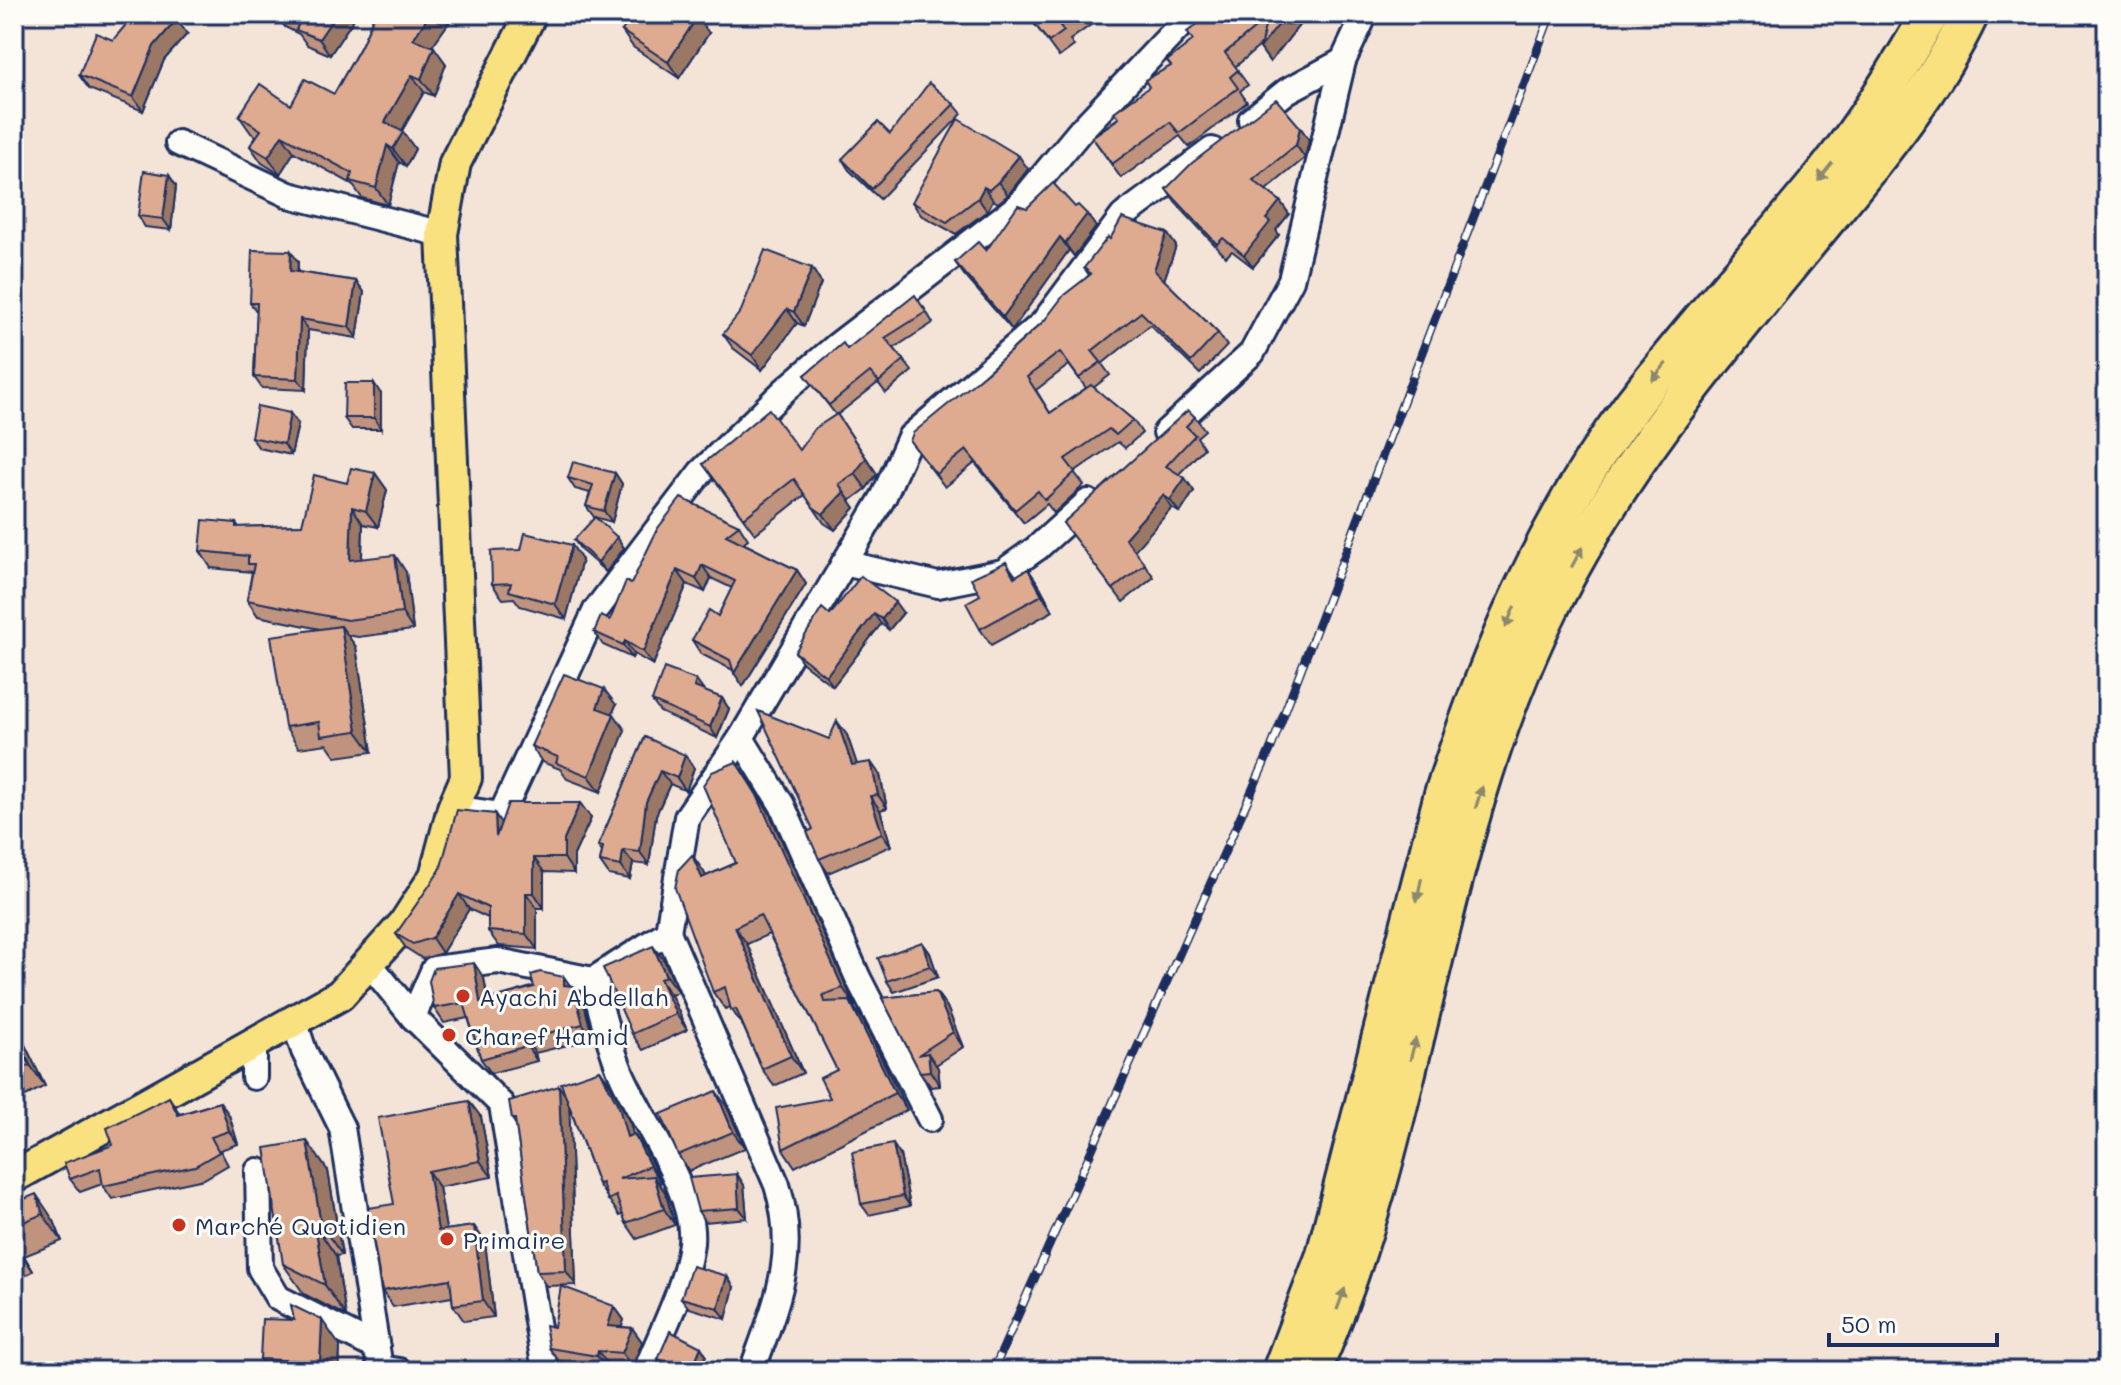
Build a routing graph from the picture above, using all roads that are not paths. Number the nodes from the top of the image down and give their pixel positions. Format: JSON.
{"nodes":[{"id":1,"x":531,"y":14,"type":"edge"},
{"id":2,"x":1191,"y":14,"type":"edge"},
{"id":3,"x":1365,"y":14,"type":"edge"},
{"id":4,"x":1912,"y":14,"type":"edge"},
{"id":5,"x":1930,"y":14,"type":"edge"},
{"id":6,"x":1970,"y":14,"type":"edge"},
{"id":7,"x":1343,"y":61,"type":"junction"},
{"id":8,"x":1862,"y":123,"type":"junction"},
{"id":9,"x":178,"y":143,"type":"dead end"},
{"id":10,"x":442,"y":234,"type":"junction"},
{"id":11,"x":1150,"y":446,"type":"edge"},
{"id":12,"x":1105,"y":487,"type":"edge"},
{"id":13,"x":844,"y":563,"type":"junction"},
{"id":14,"x":741,"y":738,"type":"junction"},
{"id":15,"x":453,"y":808,"type":"junction"},
{"id":16,"x":668,"y":932,"type":"junction"},
{"id":17,"x":368,"y":962,"type":"junction"},
{"id":18,"x":593,"y":980,"type":"junction"},
{"id":19,"x":413,"y":1017,"type":"junction"},
{"id":20,"x":294,"y":1021,"type":"junction"},
{"id":21,"x":254,"y":1043,"type":"junction"},
{"id":22,"x":619,"y":1068,"type":"junction"},
{"id":23,"x":254,"y":1077,"type":"dead end"},
{"id":24,"x":590,"y":1078,"type":"edge"},
{"id":25,"x":531,"y":1096,"type":"edge"},
{"id":26,"x":502,"y":1105,"type":"junction"},
{"id":27,"x":930,"y":1119,"type":"dead end"},
{"id":28,"x":258,"y":1171,"type":"dead end"},
{"id":29,"x":14,"y":1177,"type":"edge"},
{"id":30,"x":384,"y":1364,"type":"edge"},
{"id":31,"x":545,"y":1371,"type":"edge"},
{"id":32,"x":646,"y":1371,"type":"edge"},
{"id":33,"x":752,"y":1371,"type":"edge"},
{"id":34,"x":1281,"y":1371,"type":"edge"},
{"id":35,"x":1312,"y":1371,"type":"edge"}],
"edges":[{"from":1,"to":10,"type":"main road"},
{"from":2,"to":15,"type":"street"},
{"from":3,"to":7,"type":"street"},
{"from":4,"to":8,"type":"highway"},
{"from":5,"to":8,"type":"highway"},
{"from":35,"to":6,"type":"highway","one_way":true},
{"from":7,"to":11,"type":"street"},
{"from":7,"to":13,"type":"street"},
{"from":8,"to":34,"type":"highway","one_way":true},
{"from":9,"to":10,"type":"street"},
{"from":10,"to":15,"type":"main road"},
{"from":12,"to":13,"type":"street"},
{"from":13,"to":14,"type":"street"},
{"from":14,"to":16,"type":"street"},
{"from":14,"to":27,"type":"street"},
{"from":15,"to":17,"type":"main road"},
{"from":16,"to":18,"type":"street"},
{"from":16,"to":33,"type":"street"},
{"from":17,"to":19,"type":"street"},
{"from":17,"to":20,"type":"main road"},
{"from":18,"to":19,"type":"street"},
{"from":18,"to":22,"type":"street"},
{"from":19,"to":26,"type":"street"},
{"from":20,"to":21,"type":"main road"},
{"from":20,"to":30,"type":"street"},
{"from":21,"to":23,"type":"street"},
{"from":21,"to":29,"type":"main road"},
{"from":22,"to":24,"type":"street"},
{"from":22,"to":32,"type":"street"},
{"from":25,"to":26,"type":"street"},
{"from":26,"to":31,"type":"street"},
{"from":28,"to":30,"type":"street"}]}
